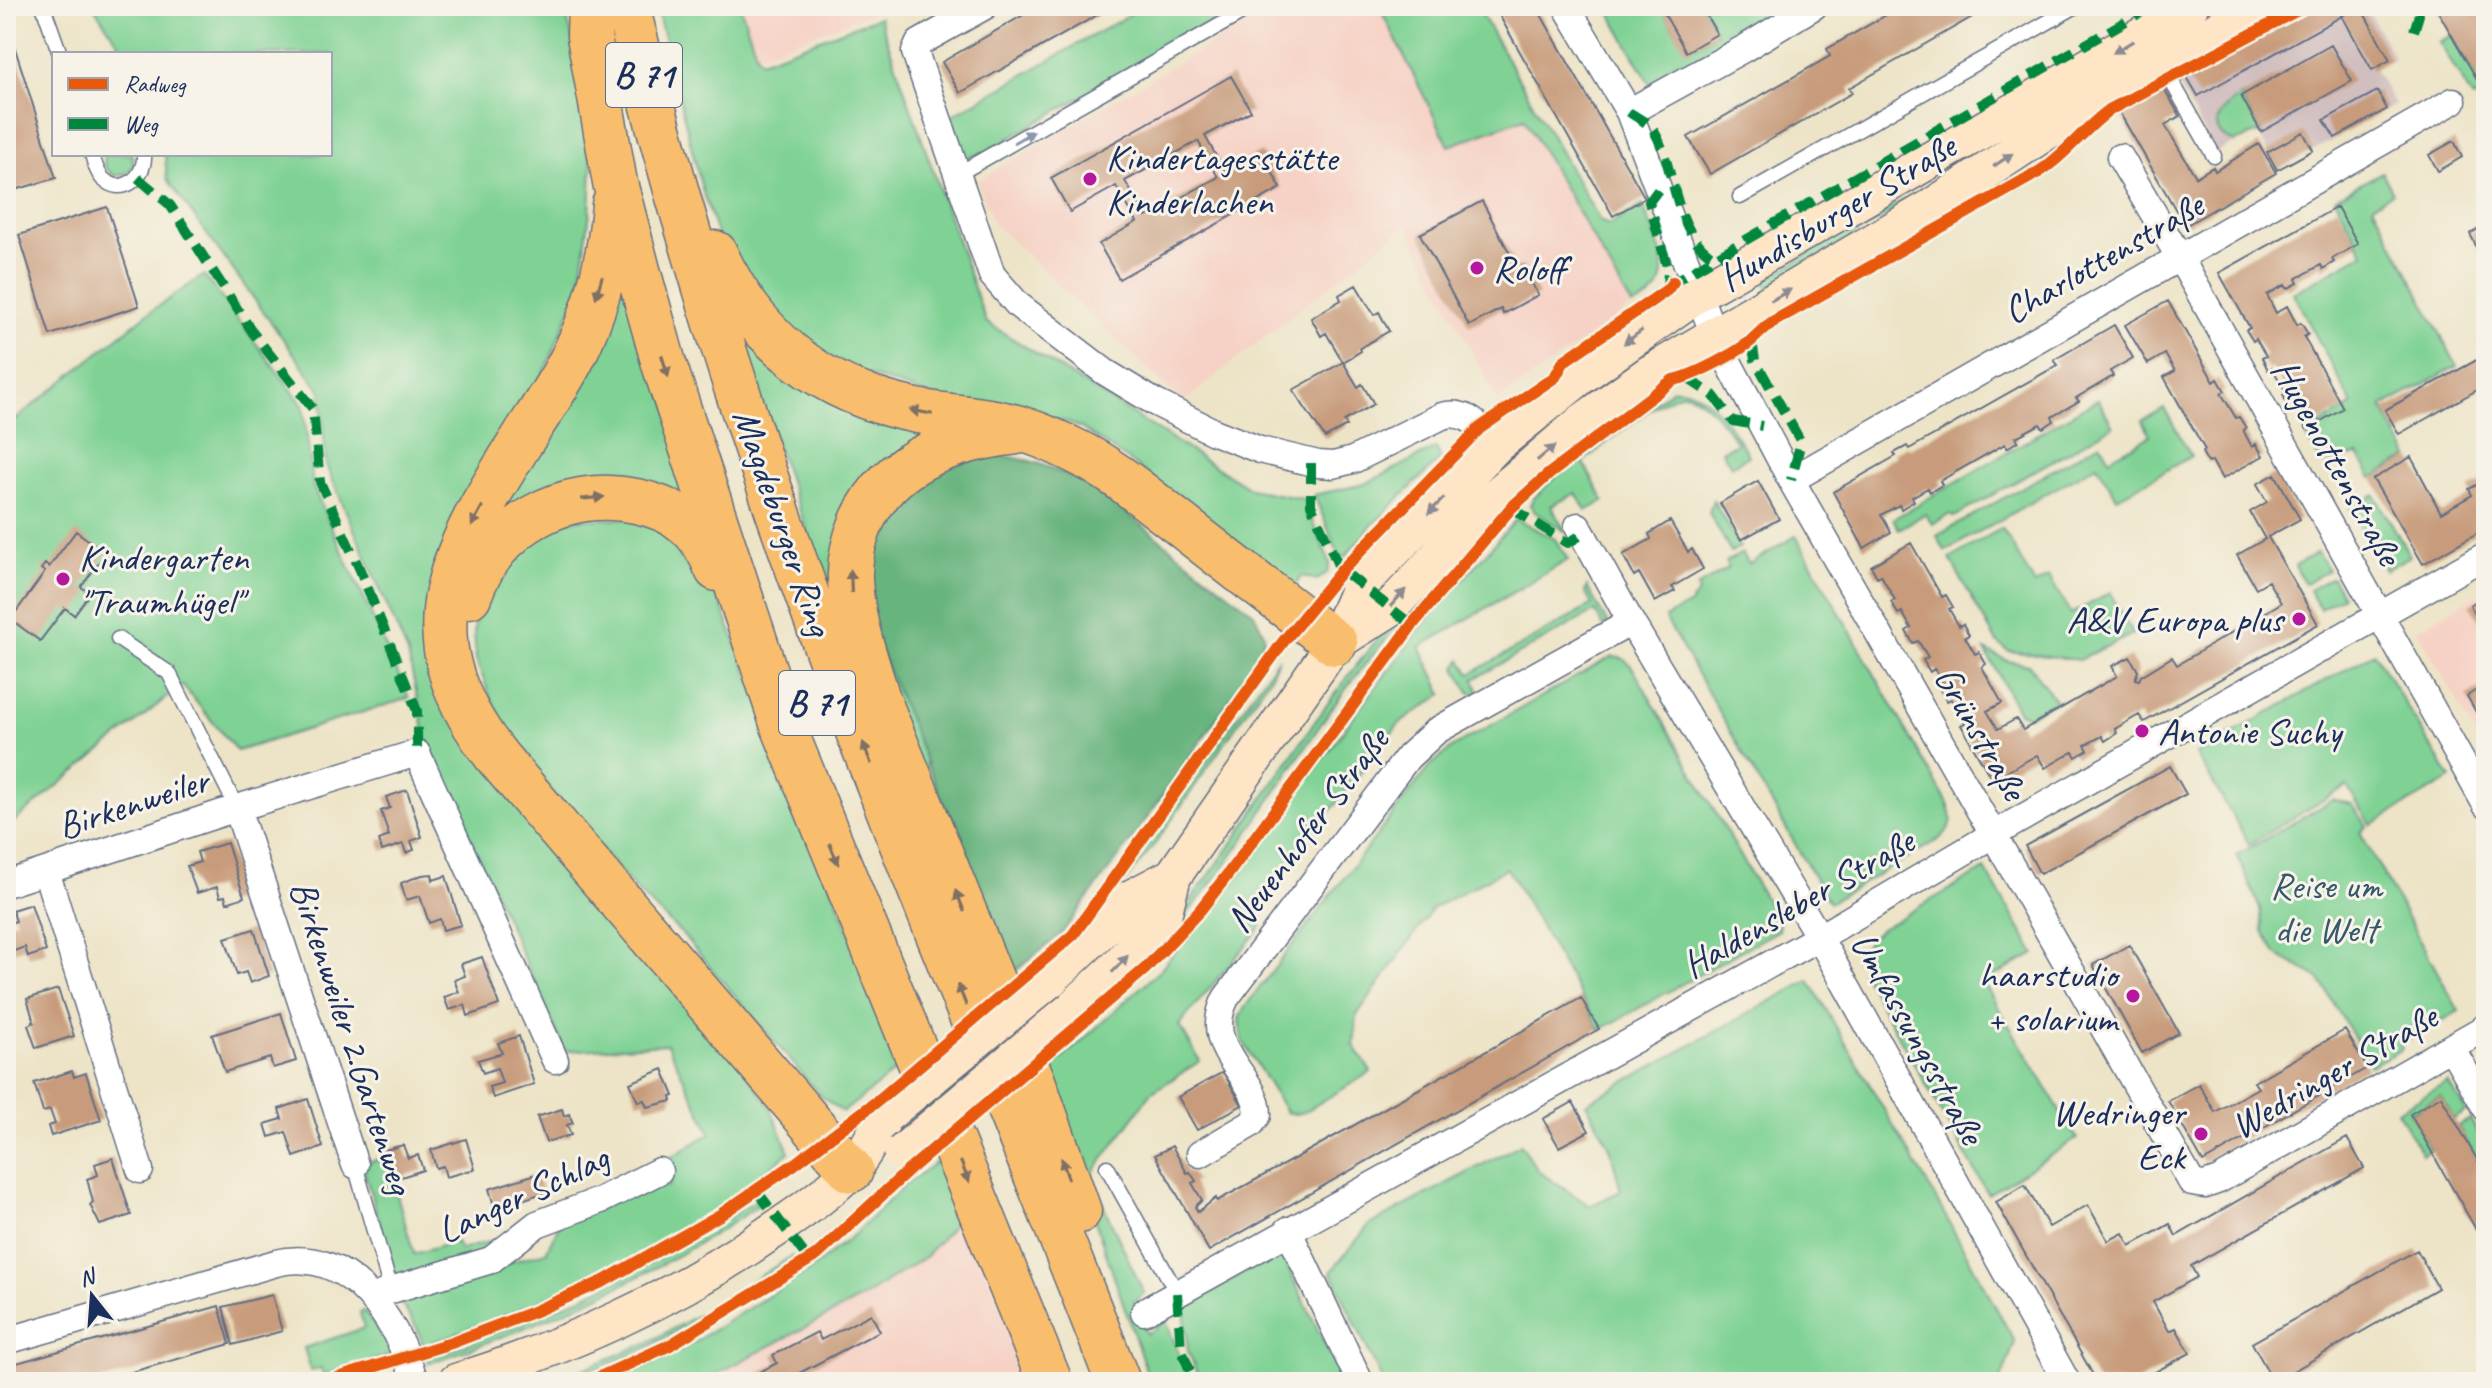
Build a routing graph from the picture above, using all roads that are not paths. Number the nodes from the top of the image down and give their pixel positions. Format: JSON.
{"nodes":[{"id":1,"x":43,"y":6,"type":"edge"},
{"id":2,"x":590,"y":6,"type":"edge"},
{"id":3,"x":598,"y":6,"type":"edge"},
{"id":4,"x":627,"y":6,"type":"edge"},
{"id":5,"x":985,"y":6,"type":"edge"},
{"id":6,"x":1254,"y":6,"type":"edge"},
{"id":7,"x":1566,"y":6,"type":"edge"},
{"id":8,"x":1814,"y":6,"type":"edge"},
{"id":9,"x":2076,"y":6,"type":"edge"},
{"id":10,"x":2190,"y":6,"type":"edge"},
{"id":11,"x":2259,"y":6,"type":"edge"},
{"id":12,"x":59,"y":52,"type":"edge"},
{"id":13,"x":2160,"y":61,"type":"junction"},
{"id":14,"x":2453,"y":101,"type":"dead end"},
{"id":15,"x":1629,"y":112,"type":"junction"},
{"id":16,"x":663,"y":143,"type":"junction"},
{"id":17,"x":93,"y":156,"type":"edge"},
{"id":18,"x":144,"y":156,"type":"edge"},
{"id":19,"x":2214,"y":156,"type":"dead end"},
{"id":20,"x":2120,"y":157,"type":"dead end"},
{"id":21,"x":956,"y":175,"type":"junction"},
{"id":22,"x":615,"y":183,"type":"junction"},
{"id":23,"x":1740,"y":197,"type":"dead end"},
{"id":24,"x":2180,"y":258,"type":"junction"},
{"id":25,"x":1698,"y":293,"type":"junction"},
{"id":26,"x":1714,"y":335,"type":"junction"},
{"id":27,"x":1025,"y":431,"type":"junction"},
{"id":28,"x":1497,"y":444,"type":"junction"},
{"id":29,"x":1791,"y":480,"type":"junction"},
{"id":30,"x":1578,"y":526,"type":"dead end"},
{"id":31,"x":2486,"y":555,"type":"edge"},
{"id":32,"x":2380,"y":615,"type":"junction"},
{"id":33,"x":1631,"y":622,"type":"junction"},
{"id":34,"x":749,"y":623,"type":"junction"},
{"id":35,"x":118,"y":639,"type":"dead end"},
{"id":36,"x":1335,"y":643,"type":"junction"},
{"id":37,"x":513,"y":775,"type":"junction"},
{"id":38,"x":2486,"y":805,"type":"edge"},
{"id":39,"x":237,"y":808,"type":"junction"},
{"id":40,"x":1994,"y":834,"type":"junction"},
{"id":41,"x":46,"y":871,"type":"junction"},
{"id":42,"x":1173,"y":876,"type":"junction"},
{"id":43,"x":6,"y":884,"type":"edge"},
{"id":44,"x":1819,"y":937,"type":"junction"},
{"id":45,"x":2486,"y":1027,"type":"edge"},
{"id":46,"x":2451,"y":1047,"type":"junction"},
{"id":47,"x":555,"y":1060,"type":"dead end"},
{"id":48,"x":2486,"y":1108,"type":"edge"},
{"id":49,"x":1200,"y":1154,"type":"dead end"},
{"id":50,"x":355,"y":1165,"type":"joint"},
{"id":51,"x":1107,"y":1167,"type":"dead end"},
{"id":52,"x":140,"y":1170,"type":"dead end"},
{"id":53,"x":851,"y":1170,"type":"junction"},
{"id":54,"x":659,"y":1171,"type":"dead end"},
{"id":55,"x":2219,"y":1180,"type":"joint"},
{"id":56,"x":1288,"y":1230,"type":"junction"},
{"id":57,"x":1177,"y":1293,"type":"junction"},
{"id":58,"x":382,"y":1294,"type":"junction"},
{"id":59,"x":1144,"y":1312,"type":"dead end"},
{"id":60,"x":6,"y":1341,"type":"edge"},
{"id":61,"x":1105,"y":1372,"type":"edge"},
{"id":62,"x":415,"y":1382,"type":"edge"},
{"id":63,"x":456,"y":1382,"type":"edge"},
{"id":64,"x":1050,"y":1382,"type":"edge"},
{"id":65,"x":1360,"y":1382,"type":"edge"},
{"id":66,"x":2067,"y":1382,"type":"edge"}],
"edges":[{"from":1,"to":12,"type":"lane"},
{"from":2,"to":22,"type":"highway"},
{"from":3,"to":61,"type":"highway","name":"Magdeburger Ring","number":"B 71"},
{"from":4,"to":16,"type":"highway","name":"Magdeburger Ring","number":"B 71"},
{"from":5,"to":21,"type":"street"},
{"from":21,"to":6,"type":"lane","one_way":true},
{"from":7,"to":15,"type":"street","name":"Grünstraße"},
{"from":8,"to":15,"type":"street"},
{"from":9,"to":23,"type":"lane"},
{"from":10,"to":25,"type":"main road","name":"Hundisburger Straße","one_way":true},
{"from":11,"to":13,"type":"main road","name":"Hundisburger Straße"},
{"from":13,"to":19,"type":"lane"},
{"from":26,"to":13,"type":"main road","name":"Hundisburger Straße","one_way":true},
{"from":14,"to":24,"type":"street","name":"Charlottenstraße"},
{"from":15,"to":25,"type":"street","name":"Grünstraße"},
{"from":27,"to":16,"type":"highway","one_way":true},
{"from":61,"to":16,"type":"highway","name":"Magdeburger Ring","number":"B 71","one_way":true},
{"from":17,"to":18,"type":"lane"},
{"from":20,"to":24,"type":"street","name":"Hugenottenstraße"},
{"from":21,"to":28,"type":"street"},
{"from":22,"to":34,"type":"highway","one_way":true},
{"from":22,"to":37,"type":"highway","one_way":true},
{"from":24,"to":29,"type":"street","name":"Charlottenstraße"},
{"from":24,"to":32,"type":"street","name":"Hugenottenstraße"},
{"from":25,"to":26,"type":"street","name":"Grünstraße"},
{"from":25,"to":28,"type":"main road","name":"Hundisburger Straße","one_way":true},
{"from":26,"to":29,"type":"street","name":"Grünstraße"},
{"from":36,"to":26,"type":"main road","name":"Hundisburger Straße","one_way":true},
{"from":27,"to":36,"type":"highway"},
{"from":61,"to":27,"type":"highway","one_way":true},
{"from":28,"to":36,"type":"main road","name":"Hundisburger Straße","one_way":true},
{"from":29,"to":40,"type":"street","name":"Grünstraße"},
{"from":30,"to":33,"type":"street","name":"Umfassungsstraße"},
{"from":31,"to":32,"type":"street","name":"Haldensleber Straße"},
{"from":32,"to":38,"type":"street","name":"Hugenottenstraße"},
{"from":32,"to":40,"type":"street","name":"Haldensleber Straße"},
{"from":33,"to":44,"type":"street","name":"Umfassungsstraße"},
{"from":33,"to":49,"type":"street","name":"Neuenhofer Straße"},
{"from":37,"to":34,"type":"highway","one_way":true},
{"from":34,"to":64,"type":"highway","one_way":true},
{"from":35,"to":39,"type":"lane","name":"Birkenweiler"},
{"from":36,"to":42,"type":"main road","name":"Hundisburger Straße"},
{"from":37,"to":53,"type":"highway"},
{"from":39,"to":41,"type":"street","name":"Birkenweiler"},
{"from":39,"to":47,"type":"street","name":"Birkenweiler"},
{"from":39,"to":50,"type":"street","name":"Birkenweiler 2.Gartenweg"},
{"from":40,"to":44,"type":"street","name":"Haldensleber Straße"},
{"from":40,"to":55,"type":"street","name":"Grünstraße"},
{"from":41,"to":43,"type":"street","name":"Birkenweiler"},
{"from":41,"to":52,"type":"street"},
{"from":42,"to":53,"type":"main road","name":"Hundisburger Straße","bridge":true},
{"from":53,"to":42,"type":"main road","name":"Hundisburger Straße","one_way":true,"bridge":true},
{"from":44,"to":56,"type":"street","name":"Haldensleber Straße"},
{"from":44,"to":66,"type":"street","name":"Umfassungsstraße"},
{"from":45,"to":46,"type":"street","name":"Wedringer Straße"},
{"from":46,"to":48,"type":"street"},
{"from":46,"to":55,"type":"street","name":"Wedringer Straße"},
{"from":50,"to":58,"type":"lane","name":"Birkenweiler 2.Gartenweg"},
{"from":51,"to":57,"type":"lane"},
{"from":53,"to":63,"type":"main road"},
{"from":54,"to":58,"type":"street","name":"Langer Schlag"},
{"from":56,"to":57,"type":"street","name":"Haldensleber Straße"},
{"from":56,"to":65,"type":"street"},
{"from":57,"to":59,"type":"street","name":"Haldensleber Straße"},
{"from":58,"to":60,"type":"street"},
{"from":58,"to":62,"type":"street"}]}
